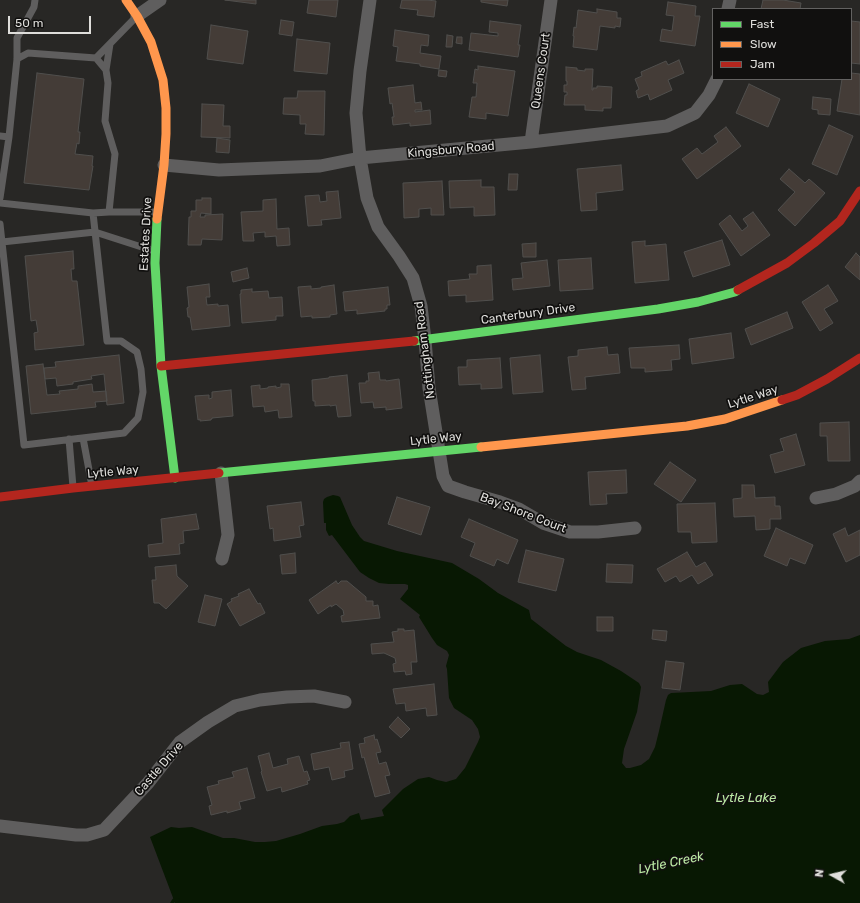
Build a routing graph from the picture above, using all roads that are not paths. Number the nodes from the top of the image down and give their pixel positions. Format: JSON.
{"nodes":[{"id":1,"x":35,"y":0,"type":"edge"},
{"id":2,"x":126,"y":0,"type":"edge"},
{"id":3,"x":160,"y":0,"type":"edge"},
{"id":4,"x":370,"y":0,"type":"edge"},
{"id":5,"x":551,"y":0,"type":"edge"},
{"id":6,"x":137,"y":16,"type":"junction"},
{"id":7,"x":110,"y":44,"type":"junction"},
{"id":8,"x":96,"y":58,"type":"junction"},
{"id":9,"x":17,"y":59,"type":"junction"},
{"id":10,"x":106,"y":70,"type":"junction"},
{"id":11,"x":716,"y":80,"type":"edge"},
{"id":12,"x":0,"y":136,"type":"edge"},
{"id":13,"x":9,"y":137,"type":"junction"},
{"id":14,"x":531,"y":142,"type":"junction"},
{"id":15,"x":360,"y":158,"type":"junction"},
{"id":16,"x":164,"y":165,"type":"junction"},
{"id":17,"x":860,"y":191,"type":"edge"},
{"id":18,"x":0,"y":198,"type":"edge"},
{"id":19,"x":0,"y":203,"type":"edge"},
{"id":20,"x":109,"y":212,"type":"junction"},
{"id":21,"x":156,"y":212,"type":"junction"},
{"id":22,"x":93,"y":213,"type":"junction"},
{"id":23,"x":0,"y":224,"type":"edge"},
{"id":24,"x":0,"y":228,"type":"edge"},
{"id":25,"x":95,"y":232,"type":"junction"},
{"id":26,"x":2,"y":242,"type":"junction"},
{"id":27,"x":155,"y":251,"type":"junction"},
{"id":28,"x":425,"y":340,"type":"junction"},
{"id":29,"x":858,"y":364,"type":"edge"},
{"id":30,"x":161,"y":366,"type":"junction"},
{"id":31,"x":83,"y":438,"type":"junction"},
{"id":32,"x":69,"y":439,"type":"junction"},
{"id":33,"x":438,"y":451,"type":"junction"},
{"id":34,"x":221,"y":473,"type":"junction"},
{"id":35,"x":175,"y":478,"type":"junction"},
{"id":36,"x":860,"y":481,"type":"edge"},
{"id":37,"x":92,"y":486,"type":"junction"},
{"id":38,"x":73,"y":488,"type":"junction"},
{"id":39,"x":0,"y":496,"type":"edge"},
{"id":40,"x":816,"y":498,"type":"dead end"},
{"id":41,"x":635,"y":528,"type":"dead end"},
{"id":42,"x":222,"y":559,"type":"dead end"},
{"id":43,"x":345,"y":702,"type":"dead end"},
{"id":44,"x":0,"y":826,"type":"edge"}],
"edges":[{"from":1,"to":9,"type":"lane"},
{"from":2,"to":6,"type":"street","name":"Estates Drive"},
{"from":3,"to":6,"type":"street"},
{"from":4,"to":15,"type":"street","name":"Nottingham Road"},
{"from":5,"to":14,"type":"street","name":"Queens Court"},
{"from":6,"to":7,"type":"lane"},
{"from":6,"to":16,"type":"street","name":"Estates Drive"},
{"from":7,"to":8,"type":"lane"},
{"from":7,"to":10,"type":"lane"},
{"from":8,"to":9,"type":"lane"},
{"from":8,"to":10,"type":"lane"},
{"from":9,"to":13,"type":"lane"},
{"from":10,"to":20,"type":"lane"},
{"from":11,"to":14,"type":"street","name":"Kingsbury Road"},
{"from":12,"to":13,"type":"lane"},
{"from":13,"to":18,"type":"lane"},
{"from":14,"to":15,"type":"street","name":"Kingsbury Road"},
{"from":15,"to":16,"type":"street","name":"Kingsbury Road"},
{"from":15,"to":28,"type":"street","name":"Nottingham Road"},
{"from":16,"to":21,"type":"street","name":"Estates Drive"},
{"from":17,"to":28,"type":"street","name":"Canterbury Drive"},
{"from":19,"to":22,"type":"lane"},
{"from":20,"to":21,"type":"lane"},
{"from":20,"to":22,"type":"lane"},
{"from":21,"to":27,"type":"street","name":"Estates Drive"},
{"from":22,"to":25,"type":"lane"},
{"from":23,"to":24,"type":"lane"},
{"from":24,"to":26,"type":"lane"},
{"from":25,"to":26,"type":"lane"},
{"from":25,"to":27,"type":"lane"},
{"from":25,"to":31,"type":"lane"},
{"from":26,"to":32,"type":"lane"},
{"from":27,"to":30,"type":"street","name":"Estates Drive"},
{"from":28,"to":30,"type":"street","name":"Canterbury Drive"},
{"from":28,"to":33,"type":"street","name":"Nottingham Road"},
{"from":29,"to":33,"type":"street","name":"Lytle Way"},
{"from":30,"to":35,"type":"street","name":"Estates Drive"},
{"from":31,"to":32,"type":"lane"},
{"from":31,"to":37,"type":"lane"},
{"from":32,"to":38,"type":"lane"},
{"from":33,"to":34,"type":"street","name":"Lytle Way"},
{"from":33,"to":41,"type":"street","name":"Bay Shore Court"},
{"from":34,"to":35,"type":"street","name":"Lytle Way"},
{"from":34,"to":42,"type":"street"},
{"from":35,"to":37,"type":"street","name":"Lytle Way"},
{"from":36,"to":40,"type":"street"},
{"from":37,"to":38,"type":"street","name":"Lytle Way"},
{"from":38,"to":39,"type":"street","name":"Lytle Way"},
{"from":43,"to":44,"type":"street","name":"Castle Drive"}]}
